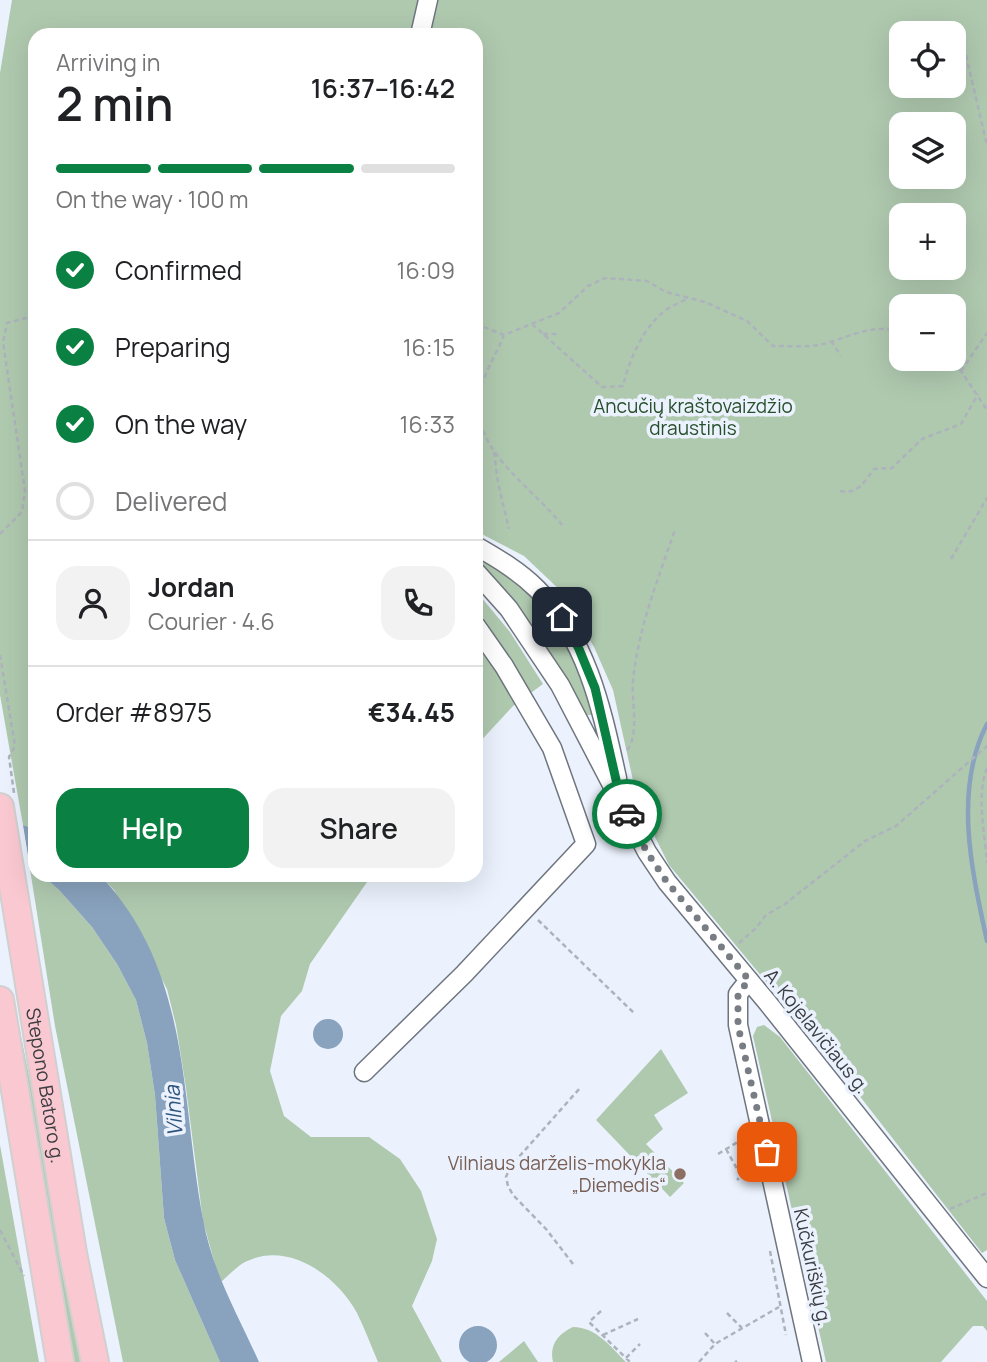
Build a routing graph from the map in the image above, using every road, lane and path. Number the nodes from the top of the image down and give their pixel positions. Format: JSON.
{"nodes":[{"id":1,"x":428,"y":0,"type":"edge"},
{"id":2,"x":422,"y":28,"type":"edge"},
{"id":3,"x":966,"y":56,"type":"edge"},
{"id":4,"x":987,"y":145,"type":"edge"},
{"id":5,"x":688,"y":298,"type":"junction"},
{"id":6,"x":28,"y":318,"type":"edge"},
{"id":7,"x":532,"y":324,"type":"junction"},
{"id":8,"x":483,"y":327,"type":"edge"},
{"id":9,"x":889,"y":328,"type":"edge"},
{"id":10,"x":987,"y":333,"type":"edge"},
{"id":11,"x":542,"y":334,"type":"junction"},
{"id":12,"x":559,"y":334,"type":"dead end"},
{"id":13,"x":504,"y":335,"type":"junction"},
{"id":14,"x":831,"y":341,"type":"junction"},
{"id":15,"x":841,"y":356,"type":"dead end"},
{"id":16,"x":966,"y":364,"type":"edge"},
{"id":17,"x":961,"y":371,"type":"edge"},
{"id":18,"x":483,"y":383,"type":"edge"},
{"id":19,"x":978,"y":394,"type":"junction"},
{"id":20,"x":987,"y":410,"type":"edge"},
{"id":21,"x":483,"y":430,"type":"edge"},
{"id":22,"x":494,"y":452,"type":"junction"},
{"id":23,"x":840,"y":491,"type":"dead end"},
{"id":24,"x":987,"y":498,"type":"edge"},
{"id":25,"x":562,"y":525,"type":"dead end"},
{"id":26,"x":509,"y":530,"type":"dead end"},
{"id":27,"x":675,"y":530,"type":"dead end"},
{"id":28,"x":0,"y":534,"type":"edge"},
{"id":29,"x":483,"y":550,"type":"edge"},
{"id":30,"x":951,"y":559,"type":"dead end"},
{"id":31,"x":483,"y":580,"type":"edge"},
{"id":32,"x":483,"y":636,"type":"edge"},
{"id":33,"x":0,"y":655,"type":"edge"},
{"id":34,"x":987,"y":746,"type":"edge"},
{"id":35,"x":9,"y":762,"type":"dead end"},
{"id":36,"x":614,"y":766,"type":"junction"},
{"id":37,"x":987,"y":768,"type":"edge"},
{"id":38,"x":622,"y":806,"type":"junction"},
{"id":39,"x":0,"y":807,"type":"edge"},
{"id":40,"x":987,"y":863,"type":"edge"},
{"id":41,"x":525,"y":908,"type":"junction"},
{"id":42,"x":727,"y":953,"type":"junction"},
{"id":43,"x":749,"y":980,"type":"junction"},
{"id":44,"x":0,"y":1000,"type":"edge"},
{"id":45,"x":635,"y":1014,"type":"dead end"},
{"id":46,"x":364,"y":1072,"type":"dead end"},
{"id":47,"x":580,"y":1088,"type":"dead end"},
{"id":48,"x":762,"y":1129,"type":"junction"},
{"id":49,"x":726,"y":1149,"type":"junction"},
{"id":50,"x":718,"y":1153,"type":"dead end"},
{"id":51,"x":737,"y":1180,"type":"dead end"},
{"id":52,"x":987,"y":1193,"type":"edge"},
{"id":53,"x":938,"y":1214,"type":"junction"},
{"id":54,"x":0,"y":1230,"type":"edge"},
{"id":55,"x":573,"y":1264,"type":"dead end"},
{"id":56,"x":987,"y":1278,"type":"edge"},
{"id":57,"x":27,"y":1283,"type":"dead end"},
{"id":58,"x":779,"y":1307,"type":"dead end"},
{"id":59,"x":601,"y":1311,"type":"dead end"},
{"id":60,"x":727,"y":1312,"type":"dead end"},
{"id":61,"x":638,"y":1319,"type":"dead end"},
{"id":62,"x":742,"y":1328,"type":"junction"},
{"id":63,"x":705,"y":1334,"type":"dead end"},
{"id":64,"x":603,"y":1335,"type":"junction"},
{"id":65,"x":640,"y":1344,"type":"dead end"},
{"id":66,"x":715,"y":1344,"type":"junction"},
{"id":67,"x":626,"y":1358,"type":"junction"},
{"id":68,"x":60,"y":1362,"type":"edge"},
{"id":69,"x":95,"y":1362,"type":"edge"},
{"id":70,"x":629,"y":1362,"type":"edge"},
{"id":71,"x":699,"y":1362,"type":"edge"},
{"id":72,"x":812,"y":1362,"type":"edge"}],
"edges":[{"from":1,"to":2,"type":"street"},
{"from":3,"to":4,"type":"path"},
{"from":5,"to":7,"type":"path"},
{"from":5,"to":11,"type":"path"},
{"from":5,"to":14,"type":"path"},
{"from":6,"to":28,"type":"path"},
{"from":7,"to":11,"type":"path"},
{"from":7,"to":13,"type":"path"},
{"from":8,"to":13,"type":"path"},
{"from":9,"to":14,"type":"path"},
{"from":10,"to":16,"type":"path"},
{"from":11,"to":12,"type":"path"},
{"from":13,"to":18,"type":"path"},
{"from":14,"to":15,"type":"path"},
{"from":17,"to":19,"type":"path"},
{"from":19,"to":20,"type":"path"},
{"from":19,"to":23,"type":"path"},
{"from":21,"to":22,"type":"path"},
{"from":22,"to":25,"type":"path"},
{"from":22,"to":26,"type":"path"},
{"from":24,"to":30,"type":"path"},
{"from":27,"to":36,"type":"path"},
{"from":29,"to":36,"type":"street","name":"A. Kojelavičiaus g."},
{"from":31,"to":38,"type":"street","name":"A. Kojelavičiaus g."},
{"from":32,"to":41,"type":"street"},
{"from":33,"to":35,"type":"path"},
{"from":34,"to":42,"type":"path"},
{"from":36,"to":38,"type":"street","name":"A. Kojelavičiaus g."},
{"from":37,"to":40,"type":"path"},
{"from":38,"to":42,"type":"street","name":"A. Kojelavičiaus g."},
{"from":39,"to":69,"type":"main road","name":"Stepono Batoro g."},
{"from":41,"to":45,"type":"path"},
{"from":41,"to":46,"type":"street"},
{"from":42,"to":43,"type":"street","name":"A. Kojelavičiaus g."},
{"from":43,"to":48,"type":"street","name":"Kučkuriškių g."},
{"from":43,"to":53,"type":"street","name":"A. Kojelavičiaus g."},
{"from":44,"to":68,"type":"main road","name":"Stepono Batoro g."},
{"from":47,"to":55,"type":"path"},
{"from":48,"to":49,"type":"path"},
{"from":48,"to":72,"type":"street","name":"Kučkuriškių g."},
{"from":49,"to":50,"type":"path"},
{"from":49,"to":51,"type":"path"},
{"from":52,"to":53,"type":"path"},
{"from":53,"to":56,"type":"street","name":"A. Kojelavičiaus g."},
{"from":54,"to":57,"type":"path"},
{"from":58,"to":62,"type":"path"},
{"from":59,"to":64,"type":"path"},
{"from":60,"to":62,"type":"path"},
{"from":61,"to":64,"type":"path"},
{"from":62,"to":66,"type":"path"},
{"from":63,"to":66,"type":"path"},
{"from":64,"to":67,"type":"path"},
{"from":65,"to":67,"type":"path"},
{"from":66,"to":71,"type":"path"},
{"from":67,"to":70,"type":"path"}]}
